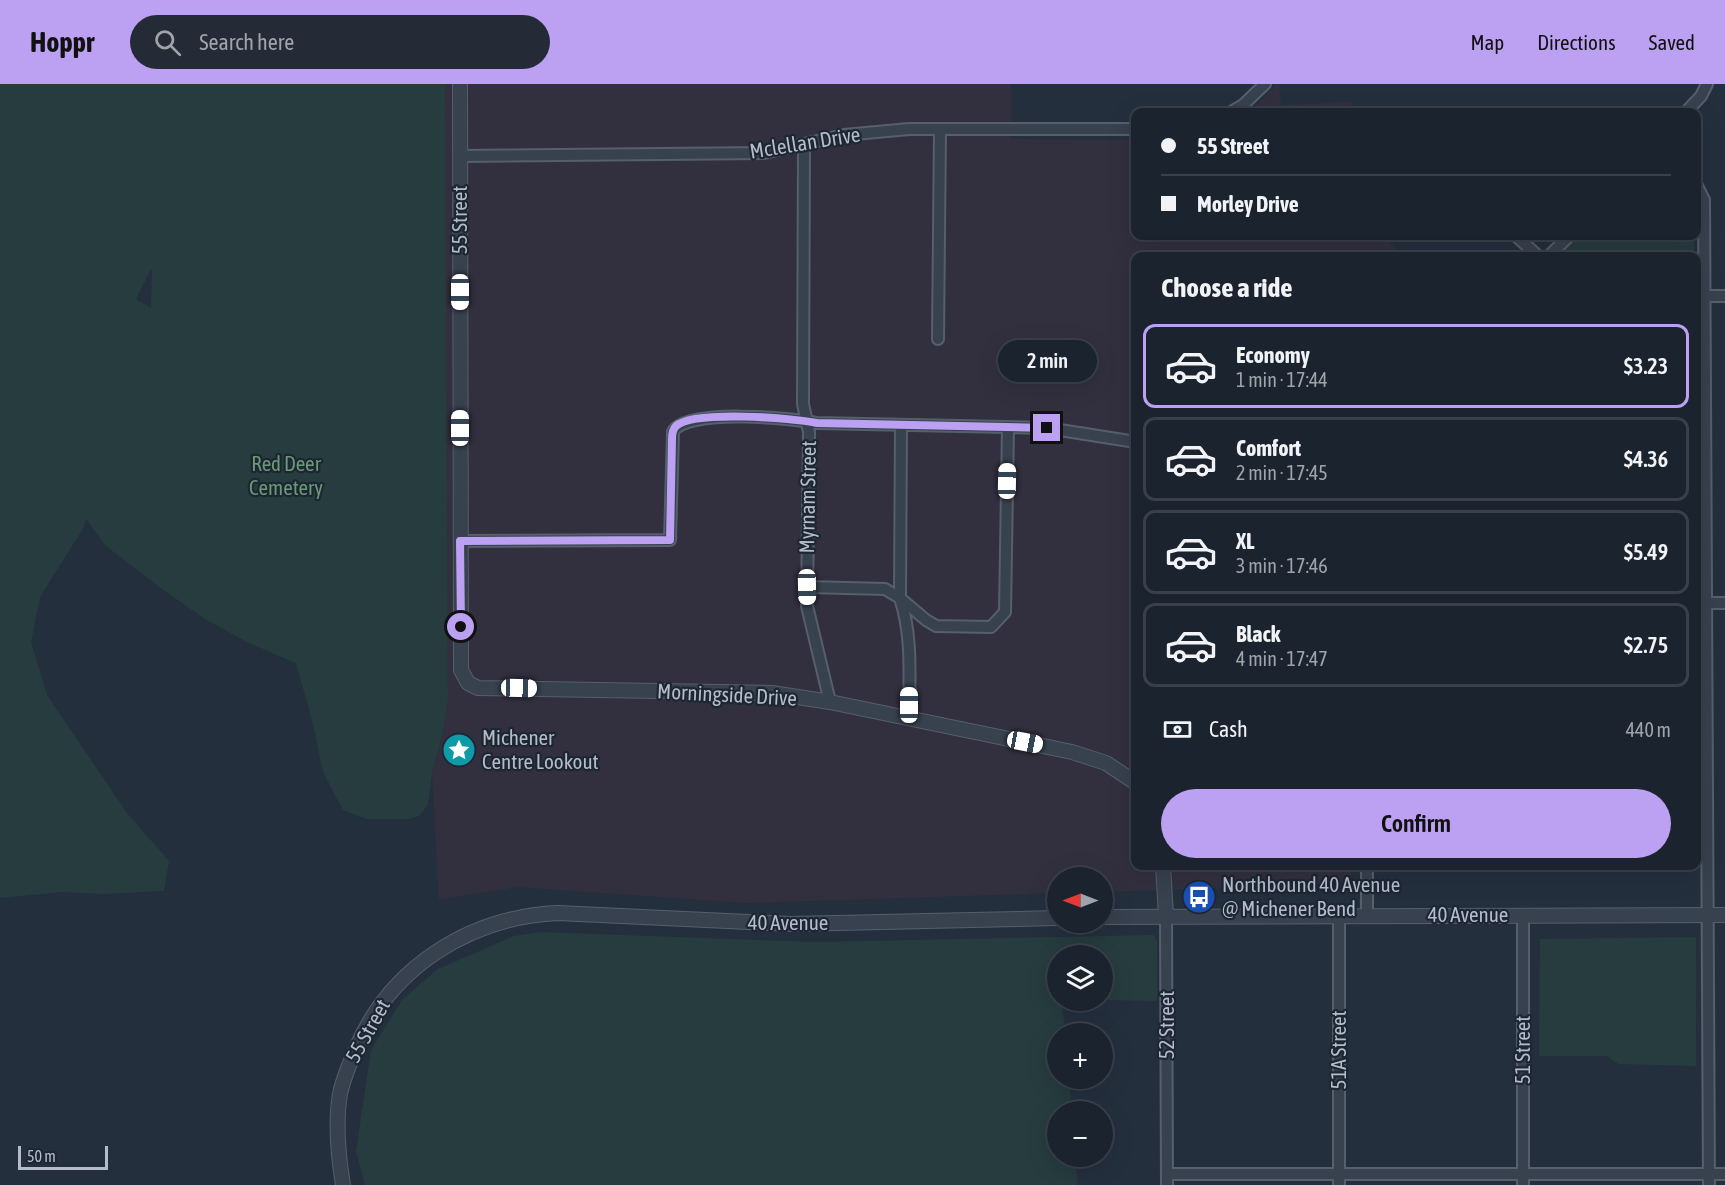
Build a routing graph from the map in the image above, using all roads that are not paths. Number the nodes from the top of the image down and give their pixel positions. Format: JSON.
{"nodes":[{"id":1,"x":460,"y":84,"type":"edge"},
{"id":2,"x":1265,"y":84,"type":"edge"},
{"id":3,"x":1707,"y":84,"type":"edge"},
{"id":4,"x":1238,"y":108,"type":"edge"},
{"id":5,"x":1690,"y":108,"type":"edge"},
{"id":6,"x":939,"y":129,"type":"junction"},
{"id":7,"x":1131,"y":129,"type":"edge"},
{"id":8,"x":804,"y":146,"type":"junction"},
{"id":9,"x":460,"y":156,"type":"junction"},
{"id":10,"x":1701,"y":194,"type":"edge"},
{"id":11,"x":1520,"y":240,"type":"edge"},
{"id":12,"x":1565,"y":240,"type":"edge"},
{"id":13,"x":1534,"y":252,"type":"edge"},
{"id":14,"x":1553,"y":252,"type":"edge"},
{"id":15,"x":1704,"y":296,"type":"junction"},
{"id":16,"x":1725,"y":296,"type":"edge"},
{"id":17,"x":938,"y":339,"type":"dead end"},
{"id":18,"x":807,"y":421,"type":"junction"},
{"id":19,"x":901,"y":425,"type":"junction"},
{"id":20,"x":1008,"y":427,"type":"junction"},
{"id":21,"x":1701,"y":428,"type":"edge"},
{"id":22,"x":1131,"y":442,"type":"edge"},
{"id":23,"x":460,"y":541,"type":"junction"},
{"id":24,"x":807,"y":587,"type":"junction"},
{"id":25,"x":900,"y":598,"type":"junction"},
{"id":26,"x":1701,"y":603,"type":"edge"},
{"id":27,"x":1725,"y":603,"type":"edge"},
{"id":28,"x":465,"y":679,"type":"joint"},
{"id":29,"x":830,"y":702,"type":"junction"},
{"id":30,"x":909,"y":719,"type":"junction"},
{"id":31,"x":1131,"y":779,"type":"edge"},
{"id":32,"x":1164,"y":870,"type":"edge"},
{"id":33,"x":1367,"y":870,"type":"edge"},
{"id":34,"x":1166,"y":915,"type":"junction"},
{"id":35,"x":1339,"y":915,"type":"junction"},
{"id":36,"x":1367,"y":915,"type":"junction"},
{"id":37,"x":1523,"y":915,"type":"junction"},
{"id":38,"x":1708,"y":915,"type":"junction"},
{"id":39,"x":1725,"y":915,"type":"edge"},
{"id":40,"x":519,"y":917,"type":"joint"},
{"id":41,"x":1113,"y":917,"type":"edge"},
{"id":42,"x":1047,"y":918,"type":"edge"},
{"id":43,"x":1725,"y":1174,"type":"edge"},
{"id":44,"x":1339,"y":1179,"type":"edge"},
{"id":45,"x":1523,"y":1179,"type":"edge"},
{"id":46,"x":1167,"y":1180,"type":"edge"},
{"id":47,"x":1709,"y":1180,"type":"edge"},
{"id":48,"x":342,"y":1185,"type":"edge"}],
"edges":[{"from":1,"to":9,"type":"street","name":"55 Street"},
{"from":2,"to":4,"type":"street"},
{"from":3,"to":5,"type":"street"},
{"from":6,"to":7,"type":"street","name":"Mclellan Drive"},
{"from":6,"to":8,"type":"street","name":"Mclellan Drive"},
{"from":6,"to":17,"type":"street"},
{"from":8,"to":9,"type":"street","name":"Mclellan Drive"},
{"from":8,"to":18,"type":"street","name":"Myrnam Street"},
{"from":9,"to":23,"type":"street","name":"55 Street"},
{"from":10,"to":15,"type":"street"},
{"from":11,"to":13,"type":"street"},
{"from":12,"to":14,"type":"street"},
{"from":15,"to":16,"type":"street"},
{"from":15,"to":21,"type":"street"},
{"from":18,"to":19,"type":"street"},
{"from":18,"to":23,"type":"street"},
{"from":18,"to":24,"type":"street","name":"Myrnam Street"},
{"from":19,"to":20,"type":"street"},
{"from":19,"to":25,"type":"street"},
{"from":20,"to":22,"type":"street"},
{"from":20,"to":25,"type":"street"},
{"from":21,"to":26,"type":"street"},
{"from":23,"to":28,"type":"street","name":"55 Street"},
{"from":24,"to":25,"type":"street"},
{"from":24,"to":29,"type":"street","name":"Myrnam Street"},
{"from":25,"to":30,"type":"street"},
{"from":26,"to":27,"type":"street"},
{"from":26,"to":38,"type":"street"},
{"from":28,"to":29,"type":"street","name":"Morningside Drive"},
{"from":29,"to":30,"type":"street","name":"Morningside Drive"},
{"from":30,"to":31,"type":"street","name":"Morningside Drive"},
{"from":32,"to":34,"type":"street","name":"52 Street"},
{"from":33,"to":36,"type":"street"},
{"from":34,"to":35,"type":"street","name":"40 Avenue"},
{"from":34,"to":41,"type":"street","name":"40 Avenue"},
{"from":34,"to":46,"type":"street","name":"52 Street"},
{"from":35,"to":36,"type":"street","name":"40 Avenue"},
{"from":35,"to":44,"type":"street","name":"51A Street"},
{"from":36,"to":37,"type":"street","name":"40 Avenue"},
{"from":37,"to":38,"type":"street","name":"40 Avenue"},
{"from":37,"to":45,"type":"street","name":"51 Street"},
{"from":38,"to":39,"type":"street","name":"40 Avenue"},
{"from":38,"to":47,"type":"street"},
{"from":40,"to":42,"type":"street","name":"40 Avenue"},
{"from":40,"to":48,"type":"street","name":"55 Street"},
{"from":43,"to":47,"type":"street"},
{"from":44,"to":45,"type":"street"},
{"from":44,"to":46,"type":"street"},
{"from":45,"to":47,"type":"street"}]}
